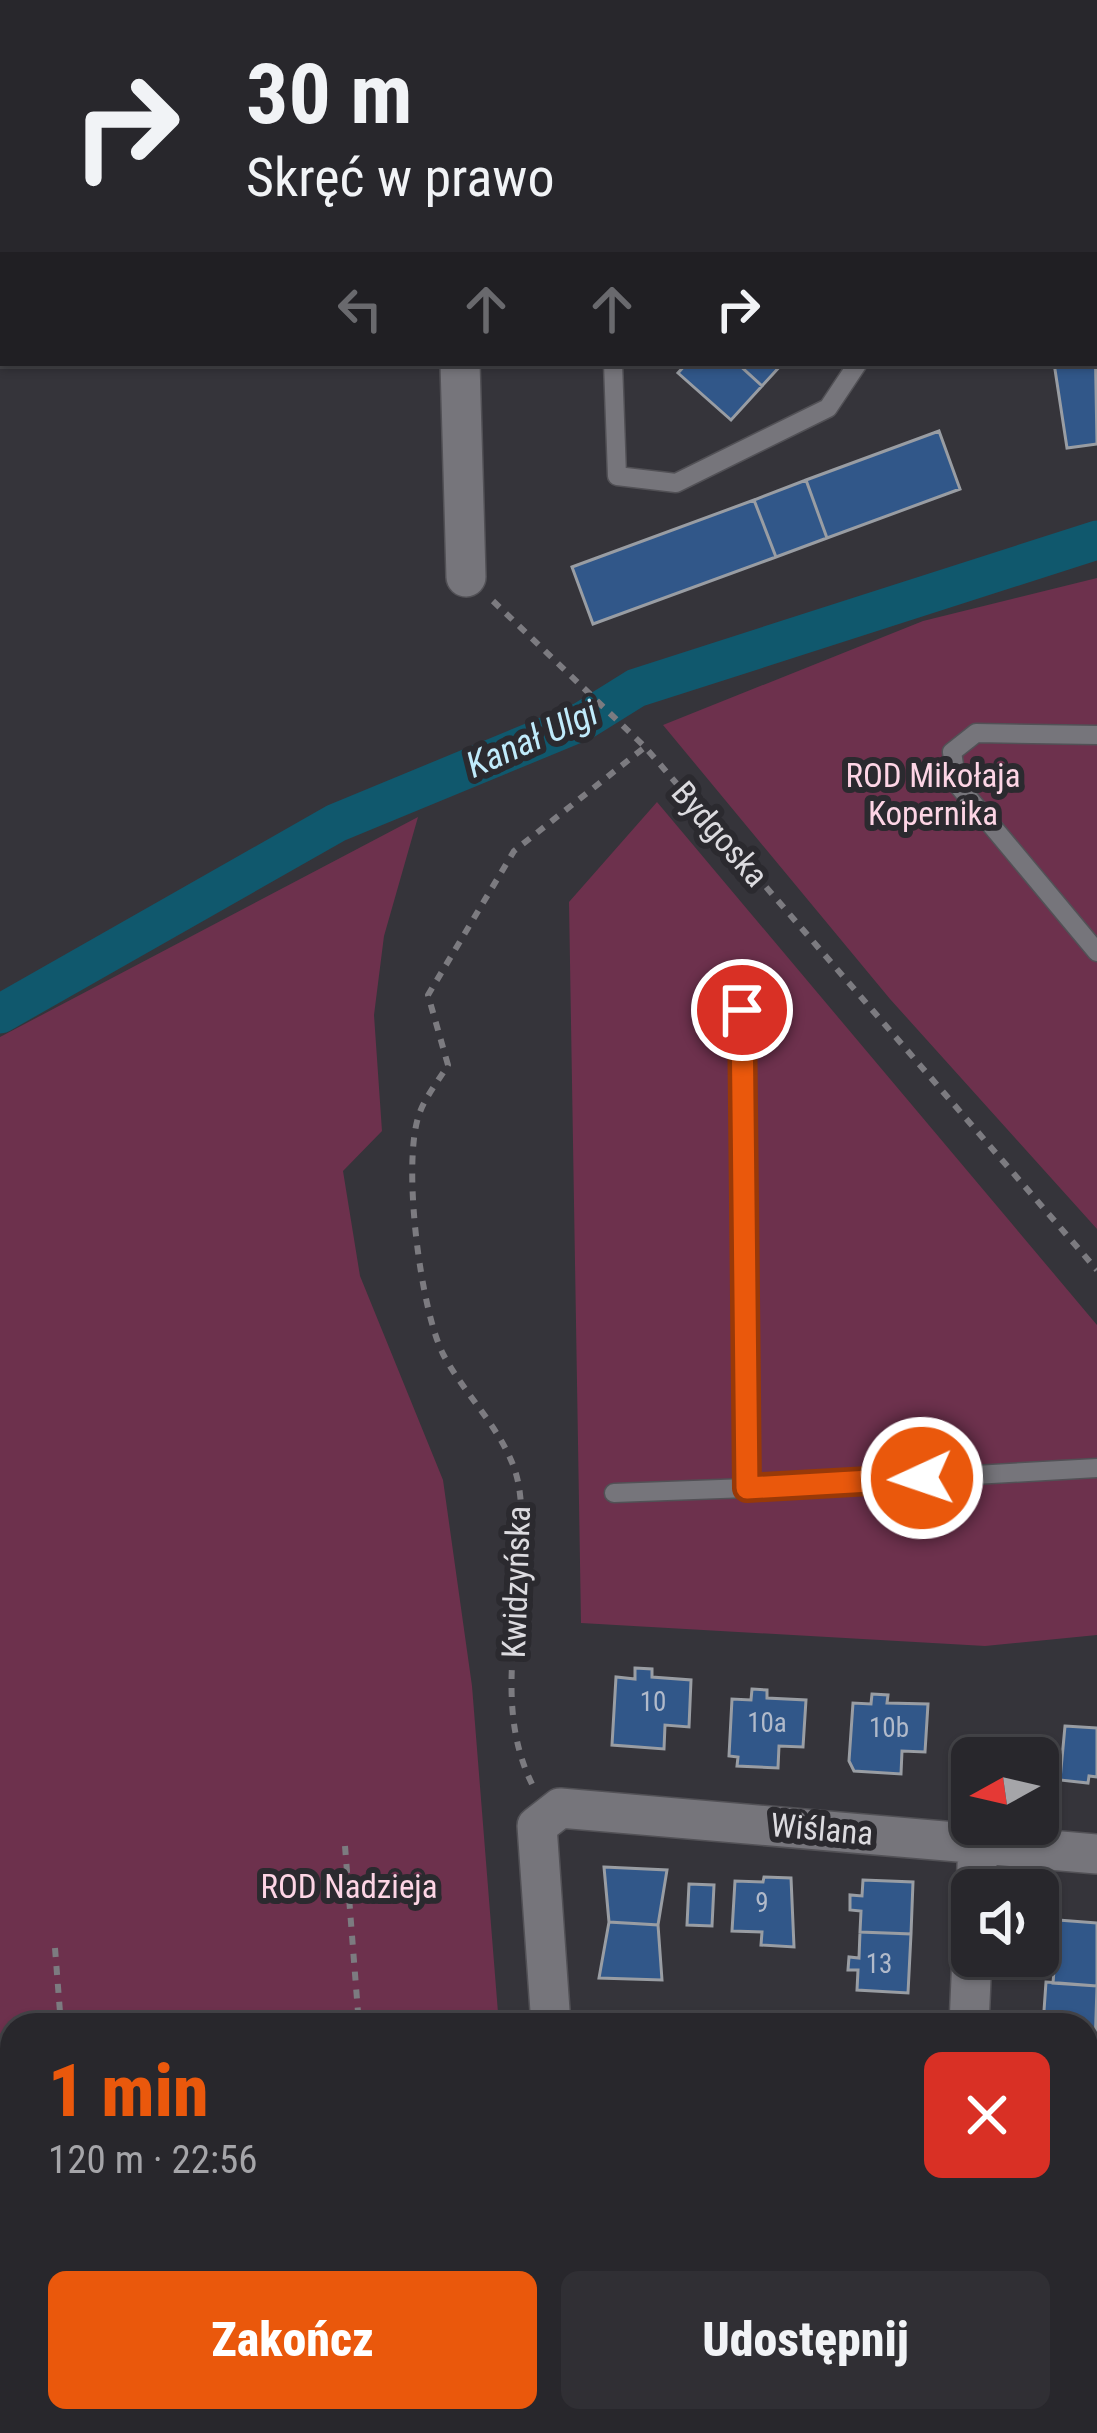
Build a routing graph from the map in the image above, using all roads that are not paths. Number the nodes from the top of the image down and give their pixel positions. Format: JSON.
{"nodes":[{"id":1,"x":460,"y":366,"type":"edge"},
{"id":2,"x":614,"y":366,"type":"edge"},
{"id":3,"x":856,"y":366,"type":"edge"},
{"id":4,"x":466,"y":577,"type":"road end"},
{"id":5,"x":1097,"y":735,"type":"edge"},
{"id":6,"x":1097,"y":952,"type":"edge"},
{"id":7,"x":742,"y":1010,"type":"dead end"},
{"id":8,"x":1097,"y":1468,"type":"edge"},
{"id":9,"x":747,"y":1488,"type":"junction"},
{"id":10,"x":614,"y":1493,"type":"dead end"},
{"id":11,"x":951,"y":1839,"type":"edge"},
{"id":12,"x":1015,"y":1845,"type":"edge"},
{"id":13,"x":1097,"y":1854,"type":"edge"},
{"id":14,"x":971,"y":1977,"type":"edge"},
{"id":15,"x":550,"y":2013,"type":"edge"},
{"id":16,"x":970,"y":2013,"type":"edge"}],
"edges":[{"from":1,"to":4,"type":"street"},
{"from":2,"to":3,"type":"lane"},
{"from":5,"to":6,"type":"lane"},
{"from":7,"to":9,"type":"lane"},
{"from":8,"to":9,"type":"lane"},
{"from":9,"to":10,"type":"lane"},
{"from":11,"to":15,"type":"street","name":"Wiślana"},
{"from":12,"to":13,"type":"street","name":"Wiślana"},
{"from":14,"to":16,"type":"street"}]}
